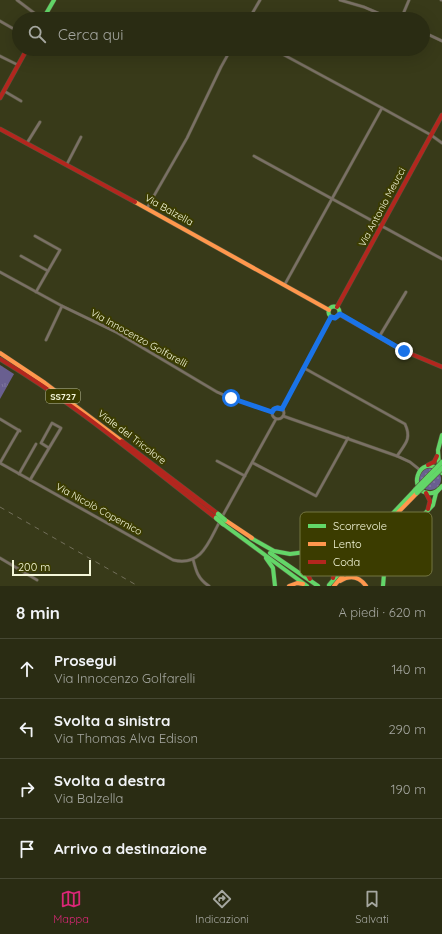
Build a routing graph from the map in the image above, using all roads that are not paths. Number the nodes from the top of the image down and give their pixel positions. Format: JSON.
{"nodes":[{"id":1,"x":17,"y":0,"type":"edge"},
{"id":2,"x":54,"y":0,"type":"edge"},
{"id":3,"x":260,"y":0,"type":"edge"},
{"id":4,"x":340,"y":0,"type":"edge"},
{"id":5,"x":409,"y":0,"type":"edge"},
{"id":6,"x":33,"y":12,"type":"edge"},
{"id":7,"x":47,"y":12,"type":"edge"},
{"id":8,"x":253,"y":12,"type":"edge"},
{"id":9,"x":376,"y":12,"type":"edge"},
{"id":10,"x":404,"y":12,"type":"edge"},
{"id":11,"x":0,"y":21,"type":"edge"},
{"id":12,"x":12,"y":28,"type":"edge"},
{"id":13,"x":430,"y":35,"type":"edge"},
{"id":14,"x":442,"y":41,"type":"edge"},
{"id":15,"x":0,"y":56,"type":"edge"},
{"id":16,"x":23,"y":56,"type":"edge"},
{"id":17,"x":227,"y":56,"type":"edge"},
{"id":18,"x":286,"y":56,"type":"edge"},
{"id":19,"x":18,"y":66,"type":"junction"},
{"id":20,"x":4,"y":91,"type":"junction"},
{"id":21,"x":0,"y":98,"type":"edge"},
{"id":22,"x":21,"y":101,"type":"dead end"},
{"id":23,"x":382,"y":108,"type":"junction"},
{"id":24,"x":442,"y":115,"type":"edge"},
{"id":25,"x":40,"y":122,"type":"dead end"},
{"id":26,"x":0,"y":129,"type":"edge"},
{"id":27,"x":431,"y":135,"type":"junction"},
{"id":28,"x":81,"y":137,"type":"dead end"},
{"id":29,"x":27,"y":143,"type":"junction"},
{"id":30,"x":442,"y":143,"type":"edge"},
{"id":31,"x":254,"y":156,"type":"dead end"},
{"id":32,"x":66,"y":164,"type":"junction"},
{"id":33,"x":332,"y":200,"type":"junction"},
{"id":34,"x":147,"y":208,"type":"junction"},
{"id":35,"x":382,"y":227,"type":"junction"},
{"id":36,"x":35,"y":236,"type":"dead end"},
{"id":37,"x":21,"y":256,"type":"dead end"},
{"id":38,"x":442,"y":259,"type":"edge"},
{"id":39,"x":48,"y":271,"type":"junction"},
{"id":40,"x":0,"y":272,"type":"edge"},
{"id":41,"x":285,"y":284,"type":"junction"},
{"id":42,"x":36,"y":292,"type":"junction"},
{"id":43,"x":406,"y":292,"type":"dead end"},
{"id":44,"x":62,"y":306,"type":"junction"},
{"id":45,"x":337,"y":307,"type":"junction"},
{"id":46,"x":329,"y":310,"type":"junction"},
{"id":47,"x":340,"y":314,"type":"junction"},
{"id":48,"x":331,"y":317,"type":"junction"},
{"id":49,"x":379,"y":336,"type":"junction"},
{"id":50,"x":46,"y":340,"type":"dead end"},
{"id":51,"x":0,"y":353,"type":"edge"},
{"id":52,"x":0,"y":358,"type":"edge"},
{"id":53,"x":442,"y":367,"type":"edge"},
{"id":54,"x":304,"y":368,"type":"junction"},
{"id":55,"x":282,"y":409,"type":"junction"},
{"id":56,"x":272,"y":412,"type":"junction"},
{"id":57,"x":283,"y":416,"type":"junction"},
{"id":58,"x":0,"y":419,"type":"edge"},
{"id":59,"x":276,"y":419,"type":"junction"},
{"id":60,"x":442,"y":435,"type":"edge"},
{"id":61,"x":348,"y":438,"type":"junction"},
{"id":62,"x":36,"y":444,"type":"dead end"},
{"id":63,"x":122,"y":444,"type":"junction"},
{"id":64,"x":50,"y":448,"type":"junction"},
{"id":65,"x":438,"y":454,"type":"junction"},
{"id":66,"x":398,"y":456,"type":"junction"},
{"id":67,"x":217,"y":461,"type":"dead end"},
{"id":68,"x":442,"y":462,"type":"edge"},
{"id":69,"x":0,"y":463,"type":"edge"},
{"id":70,"x":253,"y":463,"type":"junction"},
{"id":71,"x":428,"y":466,"type":"junction"},
{"id":72,"x":420,"y":470,"type":"junction"},
{"id":73,"x":441,"y":470,"type":"edge"},
{"id":74,"x":19,"y":474,"type":"junction"},
{"id":75,"x":245,"y":476,"type":"junction"},
{"id":76,"x":30,"y":480,"type":"junction"},
{"id":77,"x":441,"y":488,"type":"edge"},
{"id":78,"x":416,"y":491,"type":"junction"},
{"id":79,"x":425,"y":492,"type":"junction"},
{"id":80,"x":395,"y":512,"type":"edge"},
{"id":81,"x":397,"y":512,"type":"edge"},
{"id":82,"x":426,"y":512,"type":"edge"},
{"id":83,"x":426,"y":512,"type":"edge"},
{"id":84,"x":250,"y":540,"type":"junction"},
{"id":85,"x":300,"y":553,"type":"edge"},
{"id":86,"x":0,"y":558,"type":"edge"},
{"id":87,"x":193,"y":559,"type":"junction"},
{"id":88,"x":300,"y":574,"type":"edge"},
{"id":89,"x":303,"y":576,"type":"edge"},
{"id":90,"x":308,"y":576,"type":"edge"},
{"id":91,"x":334,"y":576,"type":"edge"},
{"id":92,"x":338,"y":576,"type":"edge"},
{"id":93,"x":342,"y":576,"type":"edge"},
{"id":94,"x":384,"y":576,"type":"edge"},
{"id":95,"x":37,"y":580,"type":"dead end"},
{"id":96,"x":310,"y":581,"type":"junction"},
{"id":97,"x":209,"y":586,"type":"edge"},
{"id":98,"x":276,"y":586,"type":"edge"},
{"id":99,"x":289,"y":586,"type":"edge"},
{"id":100,"x":306,"y":586,"type":"edge"},
{"id":101,"x":318,"y":586,"type":"edge"},
{"id":102,"x":329,"y":586,"type":"edge"},
{"id":103,"x":334,"y":586,"type":"edge"},
{"id":104,"x":366,"y":586,"type":"edge"},
{"id":105,"x":383,"y":586,"type":"edge"}],
"edges":[{"from":1,"to":6,"type":"street"},
{"from":2,"to":7,"type":"main road"},
{"from":3,"to":8,"type":"street"},
{"from":4,"to":9,"type":"street"},
{"from":5,"to":10,"type":"street"},
{"from":11,"to":12,"type":"street"},
{"from":13,"to":14,"type":"street"},
{"from":15,"to":19,"type":"street"},
{"from":16,"to":19,"type":"main road"},
{"from":17,"to":34,"type":"street"},
{"from":18,"to":23,"type":"street"},
{"from":19,"to":20,"type":"main road"},
{"from":20,"to":21,"type":"main road"},
{"from":20,"to":22,"type":"street"},
{"from":23,"to":27,"type":"street"},
{"from":23,"to":33,"type":"street"},
{"from":24,"to":27,"type":"main road","name":"Via Antonio Meucci"},
{"from":25,"to":29,"type":"street"},
{"from":26,"to":29,"type":"main road","name":"Via Balzella"},
{"from":27,"to":30,"type":"street"},
{"from":27,"to":35,"type":"main road","name":"Via Antonio Meucci"},
{"from":28,"to":32,"type":"street"},
{"from":29,"to":32,"type":"main road","name":"Via Balzella"},
{"from":31,"to":33,"type":"street"},
{"from":32,"to":34,"type":"main road","name":"Via Balzella"},
{"from":33,"to":35,"type":"street"},
{"from":33,"to":41,"type":"street"},
{"from":34,"to":41,"type":"main road","name":"Via Balzella"},
{"from":35,"to":38,"type":"street"},
{"from":35,"to":45,"type":"main road","name":"Via Antonio Meucci"},
{"from":36,"to":39,"type":"street"},
{"from":37,"to":39,"type":"street"},
{"from":39,"to":42,"type":"street"},
{"from":40,"to":42,"type":"street","name":"Via Innocenzo Golfarelli"},
{"from":41,"to":46,"type":"main road","name":"Via Balzella"},
{"from":42,"to":44,"type":"street","name":"Via Innocenzo Golfarelli"},
{"from":43,"to":49,"type":"street"},
{"from":44,"to":50,"type":"street"},
{"from":44,"to":56,"type":"street","name":"Via Innocenzo Golfarelli"},
{"from":45,"to":46,"type":"main road"},
{"from":45,"to":47,"type":"main road"},
{"from":46,"to":48,"type":"main road"},
{"from":47,"to":48,"type":"main road"},
{"from":47,"to":49,"type":"main road"},
{"from":48,"to":54,"type":"street"},
{"from":49,"to":53,"type":"main road"},
{"from":51,"to":63,"type":"main road","name":"Viale del Tricolore","number":"SS727"},
{"from":52,"to":63,"type":"main road","name":"Viale del Tricolore","number":"SS727"},
{"from":54,"to":55,"type":"street"},
{"from":54,"to":66,"type":"street"},
{"from":55,"to":56,"type":"street"},
{"from":55,"to":57,"type":"street"},
{"from":56,"to":59,"type":"street"},
{"from":57,"to":59,"type":"street"},
{"from":57,"to":61,"type":"street"},
{"from":58,"to":69,"type":"street"},
{"from":59,"to":70,"type":"street"},
{"from":60,"to":65,"type":"main road"},
{"from":61,"to":66,"type":"street"},
{"from":61,"to":70,"type":"street"},
{"from":62,"to":74,"type":"street"},
{"from":63,"to":84,"type":"main road","name":"Viale del Tricolore","number":"SS727","bridge":true},
{"from":64,"to":64,"type":"street"},
{"from":64,"to":76,"type":"street"},
{"from":65,"to":71,"type":"main road"},
{"from":65,"to":73,"type":"main road"},
{"from":66,"to":72,"type":"street"},
{"from":67,"to":75,"type":"street"},
{"from":68,"to":78,"type":"main road","bridge":true},
{"from":69,"to":74,"type":"street","name":"Via Nicolò Copernico"},
{"from":70,"to":75,"type":"street"},
{"from":71,"to":72,"type":"main road"},
{"from":71,"to":73,"type":"main road"},
{"from":72,"to":79,"type":"main road"},
{"from":73,"to":78,"type":"main road","bridge":true},
{"from":74,"to":76,"type":"street","name":"Via Nicolò Copernico"},
{"from":75,"to":87,"type":"street"},
{"from":76,"to":87,"type":"street","name":"Via Nicolò Copernico"},
{"from":77,"to":79,"type":"main road"},
{"from":77,"to":83,"type":"main road"},
{"from":78,"to":80,"type":"main road"},
{"from":78,"to":81,"type":"main road"},
{"from":79,"to":82,"type":"main road"},
{"from":84,"to":85,"type":"main road"},
{"from":84,"to":88,"type":"main road"},
{"from":84,"to":98,"type":"main road"},
{"from":84,"to":100,"type":"main road"},
{"from":86,"to":95,"type":"street"},
{"from":87,"to":97,"type":"street"},
{"from":89,"to":96,"type":"main road"},
{"from":90,"to":96,"type":"main road"},
{"from":91,"to":102,"type":"main road"},
{"from":92,"to":102,"type":"main road"},
{"from":93,"to":103,"type":"main road"},
{"from":94,"to":105,"type":"main road"},
{"from":96,"to":101,"type":"main road"},
{"from":99,"to":100,"type":"main road"},
{"from":103,"to":104,"type":"main road"}]}
